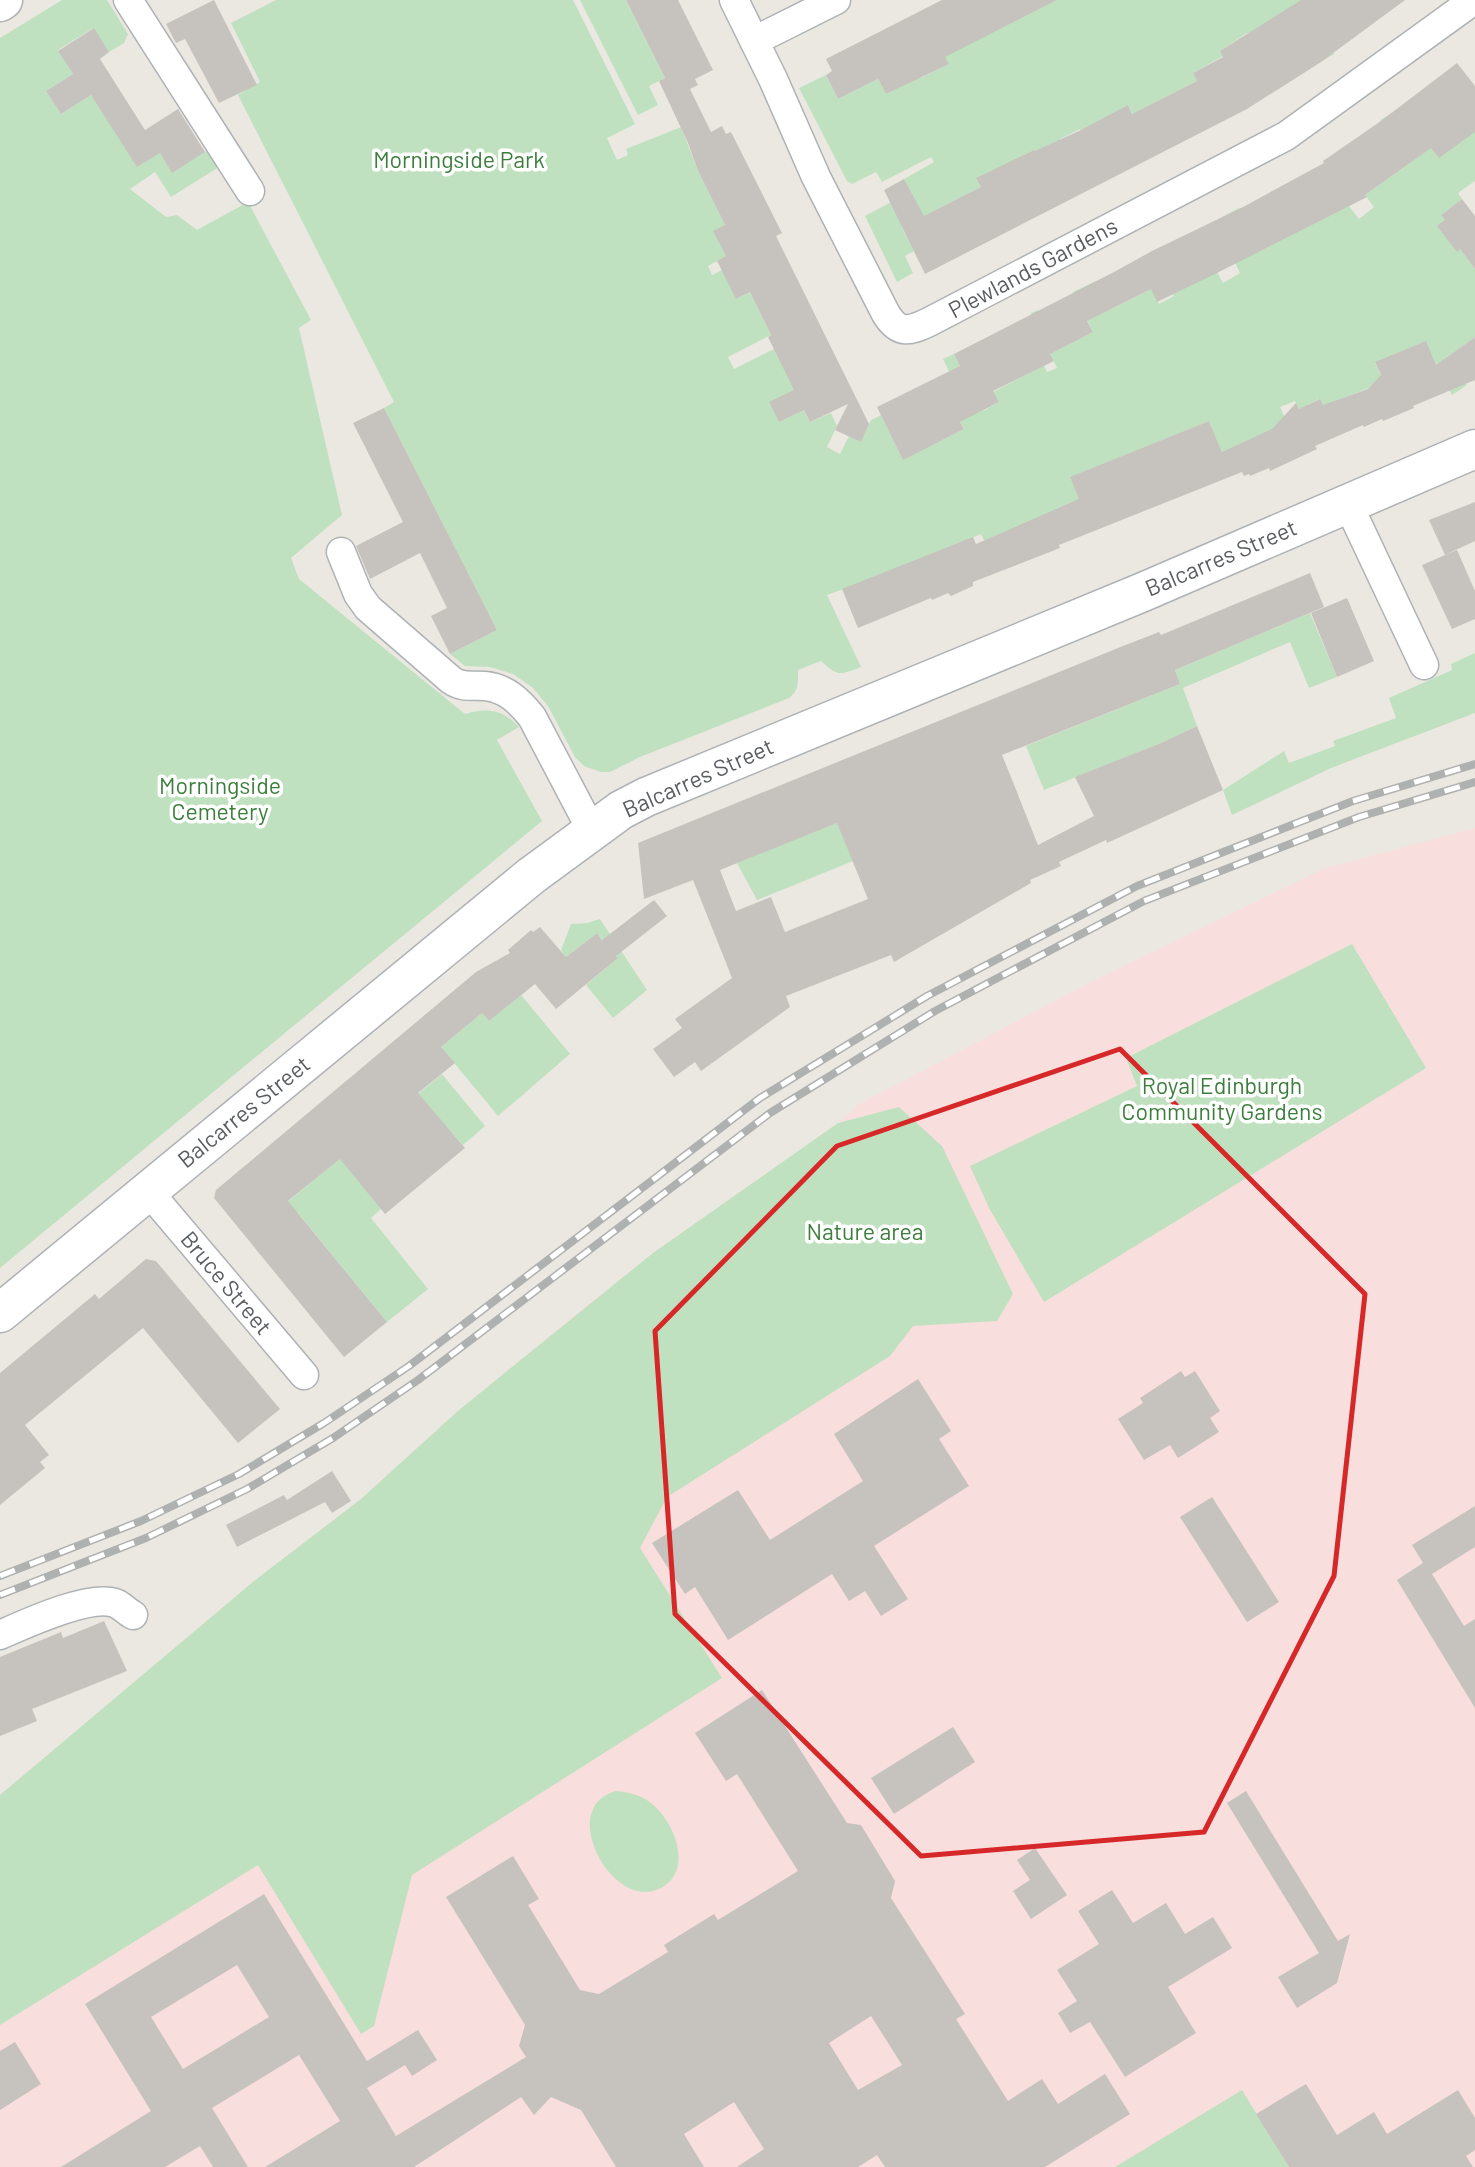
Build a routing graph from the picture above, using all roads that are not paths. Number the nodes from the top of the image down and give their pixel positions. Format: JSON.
{"nodes":[{"id":1,"x":128,"y":0,"type":"edge"},
{"id":2,"x":734,"y":0,"type":"edge"},
{"id":3,"x":836,"y":0,"type":"edge"},
{"id":4,"x":1474,"y":0,"type":"edge"},
{"id":5,"x":754,"y":41,"type":"junction"},
{"id":6,"x":250,"y":191,"type":"dead end"},
{"id":7,"x":1474,"y":449,"type":"edge"},
{"id":8,"x":1348,"y":504,"type":"junction"},
{"id":9,"x":341,"y":552,"type":"dead end"},
{"id":10,"x":1424,"y":665,"type":"dead end"},
{"id":11,"x":592,"y":831,"type":"junction"},
{"id":12,"x":148,"y":1191,"type":"junction"},
{"id":13,"x":0,"y":1312,"type":"edge"},
{"id":14,"x":304,"y":1375,"type":"dead end"},
{"id":15,"x":133,"y":1615,"type":"dead end"},
{"id":16,"x":0,"y":1635,"type":"edge"}],
"edges":[{"from":1,"to":6,"type":"street"},
{"from":2,"to":5,"type":"street","name":"Plewlands Gardens"},
{"from":3,"to":5,"type":"street"},
{"from":4,"to":5,"type":"street","name":"Plewlands Gardens"},
{"from":7,"to":8,"type":"street","name":"Balcarres Street"},
{"from":8,"to":10,"type":"street"},
{"from":8,"to":11,"type":"street","name":"Balcarres Street"},
{"from":9,"to":11,"type":"street"},
{"from":11,"to":12,"type":"street","name":"Balcarres Street"},
{"from":12,"to":13,"type":"street","name":"Balcarres Street"},
{"from":12,"to":14,"type":"street","name":"Bruce Street"},
{"from":15,"to":16,"type":"street"}]}
